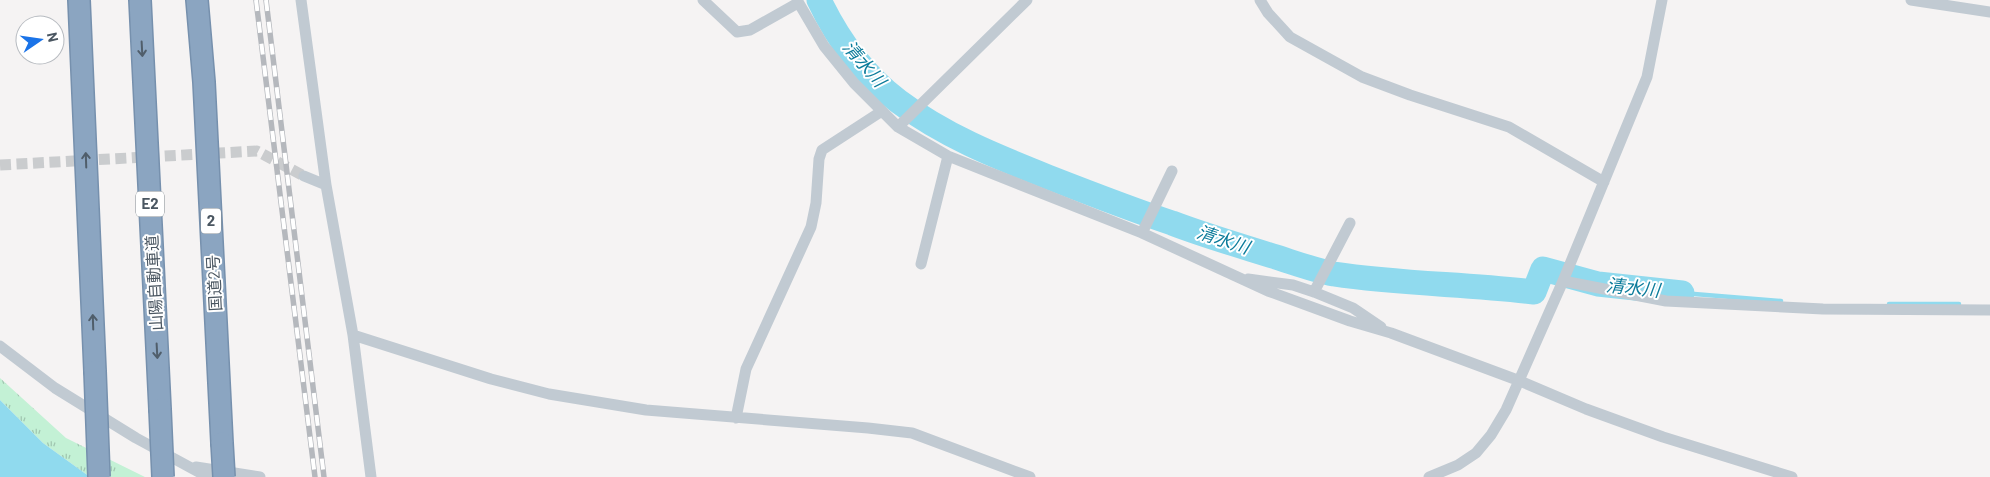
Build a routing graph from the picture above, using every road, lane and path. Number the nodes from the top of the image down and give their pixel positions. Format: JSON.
{"nodes":[{"id":1,"x":79,"y":0,"type":"edge"},
{"id":2,"x":140,"y":0,"type":"edge"},
{"id":3,"x":197,"y":0,"type":"edge"},
{"id":4,"x":301,"y":0,"type":"edge"},
{"id":5,"x":703,"y":0,"type":"edge"},
{"id":6,"x":1027,"y":0,"type":"edge"},
{"id":7,"x":1260,"y":0,"type":"edge"},
{"id":8,"x":1662,"y":0,"type":"edge"},
{"id":9,"x":1911,"y":0,"type":"edge"},
{"id":10,"x":797,"y":2,"type":"edge"},
{"id":11,"x":1990,"y":12,"type":"edge"},
{"id":12,"x":882,"y":111,"type":"junction"},
{"id":13,"x":901,"y":124,"type":"junction"},
{"id":14,"x":948,"y":156,"type":"junction"},
{"id":15,"x":1172,"y":171,"type":"dead end"},
{"id":16,"x":304,"y":176,"type":"tunnel mouth"},
{"id":17,"x":1604,"y":182,"type":"junction"},
{"id":18,"x":326,"y":185,"type":"junction"},
{"id":19,"x":1350,"y":223,"type":"dead end"},
{"id":20,"x":1142,"y":234,"type":"junction"},
{"id":21,"x":921,"y":264,"type":"dead end"},
{"id":22,"x":1240,"y":278,"type":"junction"},
{"id":23,"x":1563,"y":281,"type":"junction"},
{"id":24,"x":1314,"y":292,"type":"junction"},
{"id":25,"x":1990,"y":310,"type":"edge"},
{"id":26,"x":1391,"y":333,"type":"junction"},
{"id":27,"x":352,"y":335,"type":"junction"},
{"id":28,"x":0,"y":346,"type":"edge"},
{"id":29,"x":1520,"y":381,"type":"junction"},
{"id":30,"x":736,"y":418,"type":"junction"},
{"id":31,"x":187,"y":466,"type":"junction"},
{"id":32,"x":99,"y":477,"type":"edge"},
{"id":33,"x":162,"y":477,"type":"edge"},
{"id":34,"x":208,"y":477,"type":"edge"},
{"id":35,"x":224,"y":477,"type":"edge"},
{"id":36,"x":260,"y":477,"type":"edge"},
{"id":37,"x":371,"y":477,"type":"edge"},
{"id":38,"x":1030,"y":477,"type":"edge"},
{"id":39,"x":1429,"y":477,"type":"edge"},
{"id":40,"x":1792,"y":477,"type":"edge"}],
"edges":[{"from":32,"to":1,"type":"highway","one_way":true,"bridge":true},
{"from":2,"to":33,"type":"highway","name":"山陽自動車道","number":"E2","one_way":true,"bridge":true},
{"from":3,"to":35,"type":"highway","name":"国道2号","number":"2","bridge":true},
{"from":4,"to":18,"type":"street"},
{"from":5,"to":10,"type":"street"},
{"from":6,"to":13,"type":"street"},
{"from":7,"to":17,"type":"street"},
{"from":8,"to":17,"type":"street"},
{"from":9,"to":11,"type":"street"},
{"from":10,"to":12,"type":"street"},
{"from":12,"to":13,"type":"street"},
{"from":12,"to":30,"type":"street"},
{"from":13,"to":14,"type":"street"},
{"from":14,"to":20,"type":"street"},
{"from":14,"to":21,"type":"street"},
{"from":15,"to":20,"type":"street"},
{"from":16,"to":18,"type":"street"},
{"from":17,"to":23,"type":"street"},
{"from":18,"to":27,"type":"street"},
{"from":19,"to":24,"type":"street"},
{"from":20,"to":22,"type":"street"},
{"from":22,"to":24,"type":"street"},
{"from":22,"to":26,"type":"street"},
{"from":23,"to":25,"type":"street"},
{"from":23,"to":29,"type":"street"},
{"from":24,"to":26,"type":"street"},
{"from":26,"to":29,"type":"street"},
{"from":27,"to":30,"type":"street"},
{"from":27,"to":37,"type":"street"},
{"from":28,"to":31,"type":"street"},
{"from":29,"to":39,"type":"street"},
{"from":29,"to":40,"type":"street"},
{"from":30,"to":38,"type":"street"},
{"from":31,"to":34,"type":"street"},
{"from":31,"to":36,"type":"street"}]}
